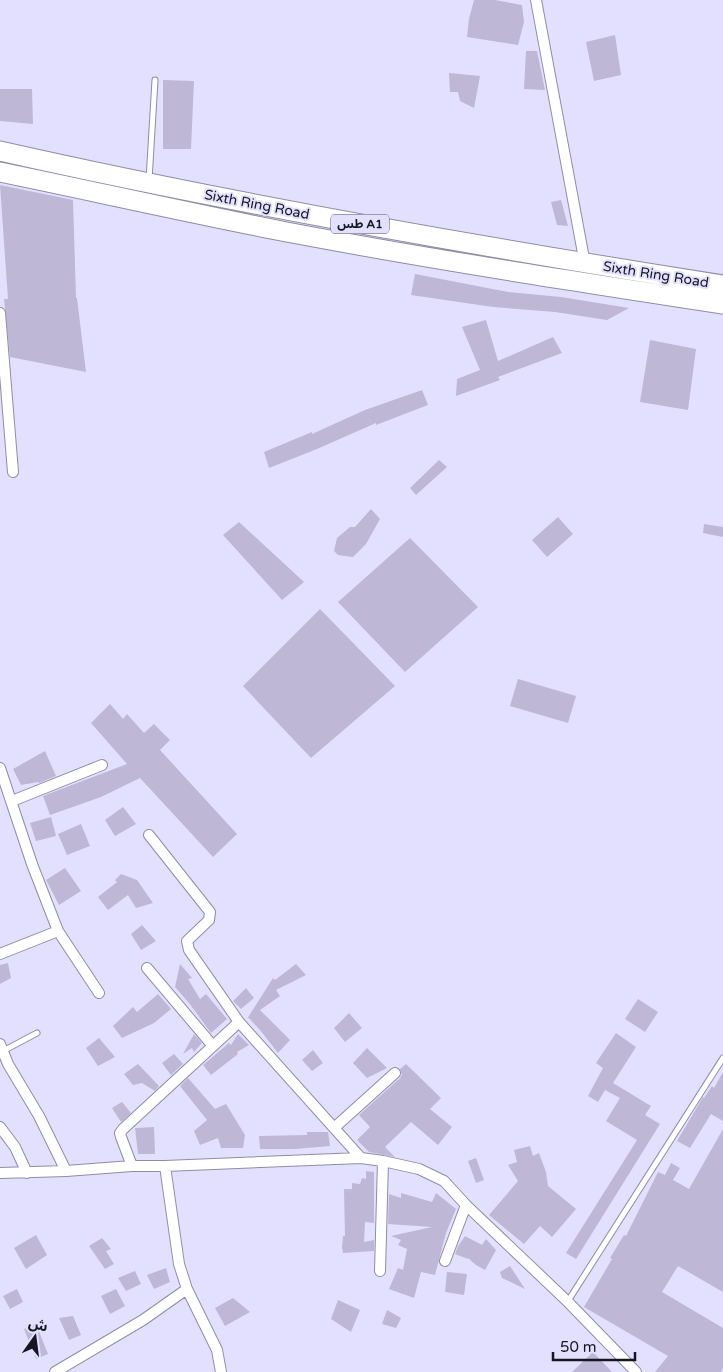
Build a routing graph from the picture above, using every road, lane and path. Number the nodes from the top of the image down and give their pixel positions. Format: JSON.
{"nodes":[{"id":1,"x":536,"y":0,"type":"edge"},
{"id":2,"x":155,"y":80,"type":"dead end"},
{"id":3,"x":0,"y":151,"type":"edge"},
{"id":4,"x":0,"y":172,"type":"edge"},
{"id":5,"x":149,"y":183,"type":"junction"},
{"id":6,"x":585,"y":264,"type":"junction"},
{"id":7,"x":723,"y":284,"type":"edge"},
{"id":8,"x":723,"y":304,"type":"edge"},
{"id":9,"x":0,"y":313,"type":"edge"},
{"id":10,"x":13,"y":472,"type":"dead end"},
{"id":11,"x":102,"y":765,"type":"dead end"},
{"id":12,"x":0,"y":768,"type":"edge"},
{"id":13,"x":12,"y":801,"type":"junction"},
{"id":14,"x":149,"y":835,"type":"dead end"},
{"id":15,"x":58,"y":932,"type":"junction"},
{"id":16,"x":0,"y":954,"type":"edge"},
{"id":17,"x":147,"y":968,"type":"dead end"},
{"id":18,"x":99,"y":993,"type":"dead end"},
{"id":19,"x":239,"y":1022,"type":"junction"},
{"id":20,"x":36,"y":1033,"type":"dead end"},
{"id":21,"x":213,"y":1046,"type":"junction"},
{"id":22,"x":1,"y":1048,"type":"edge"},
{"id":23,"x":723,"y":1058,"type":"edge"},
{"id":24,"x":394,"y":1072,"type":"dead end"},
{"id":25,"x":0,"y":1127,"type":"edge"},
{"id":26,"x":334,"y":1128,"type":"junction"},
{"id":27,"x":361,"y":1158,"type":"junction"},
{"id":28,"x":383,"y":1161,"type":"junction"},
{"id":29,"x":132,"y":1166,"type":"junction"},
{"id":30,"x":165,"y":1166,"type":"junction"},
{"id":31,"x":66,"y":1172,"type":"junction"},
{"id":32,"x":0,"y":1173,"type":"edge"},
{"id":33,"x":27,"y":1173,"type":"junction"},
{"id":34,"x":466,"y":1205,"type":"junction"},
{"id":35,"x":444,"y":1261,"type":"dead end"},
{"id":36,"x":380,"y":1271,"type":"dead end"},
{"id":37,"x":187,"y":1289,"type":"junction"},
{"id":38,"x":568,"y":1302,"type":"junction"},
{"id":39,"x":55,"y":1372,"type":"edge"},
{"id":40,"x":221,"y":1372,"type":"edge"},
{"id":41,"x":636,"y":1372,"type":"edge"}],
"edges":[{"from":1,"to":6,"type":"street"},
{"from":2,"to":5,"type":"lane"},
{"from":3,"to":5,"type":"highway","name":"Sixth Ring Road","number":"طس A1"},
{"from":4,"to":8,"type":"highway","name":"Sixth Ring Road","number":"طس A1"},
{"from":5,"to":6,"type":"highway","name":"Sixth Ring Road","number":"طس A1"},
{"from":6,"to":7,"type":"highway","name":"Sixth Ring Road","number":"طس A1"},
{"from":9,"to":10,"type":"street"},
{"from":11,"to":13,"type":"street"},
{"from":12,"to":13,"type":"street"},
{"from":13,"to":15,"type":"street"},
{"from":14,"to":19,"type":"street"},
{"from":15,"to":16,"type":"street"},
{"from":15,"to":18,"type":"street"},
{"from":17,"to":21,"type":"street"},
{"from":19,"to":21,"type":"street"},
{"from":19,"to":26,"type":"street"},
{"from":20,"to":22,"type":"lane"},
{"from":21,"to":29,"type":"street"},
{"from":22,"to":31,"type":"street"},
{"from":23,"to":38,"type":"lane"},
{"from":24,"to":26,"type":"street"},
{"from":25,"to":33,"type":"street"},
{"from":26,"to":27,"type":"street"},
{"from":27,"to":28,"type":"street"},
{"from":27,"to":30,"type":"street"},
{"from":28,"to":34,"type":"street"},
{"from":28,"to":36,"type":"street"},
{"from":29,"to":30,"type":"street"},
{"from":29,"to":31,"type":"street"},
{"from":30,"to":37,"type":"street"},
{"from":31,"to":33,"type":"street"},
{"from":32,"to":33,"type":"street"},
{"from":34,"to":35,"type":"street"},
{"from":34,"to":38,"type":"street"},
{"from":37,"to":39,"type":"street"},
{"from":37,"to":40,"type":"street"},
{"from":38,"to":41,"type":"street"}]}
